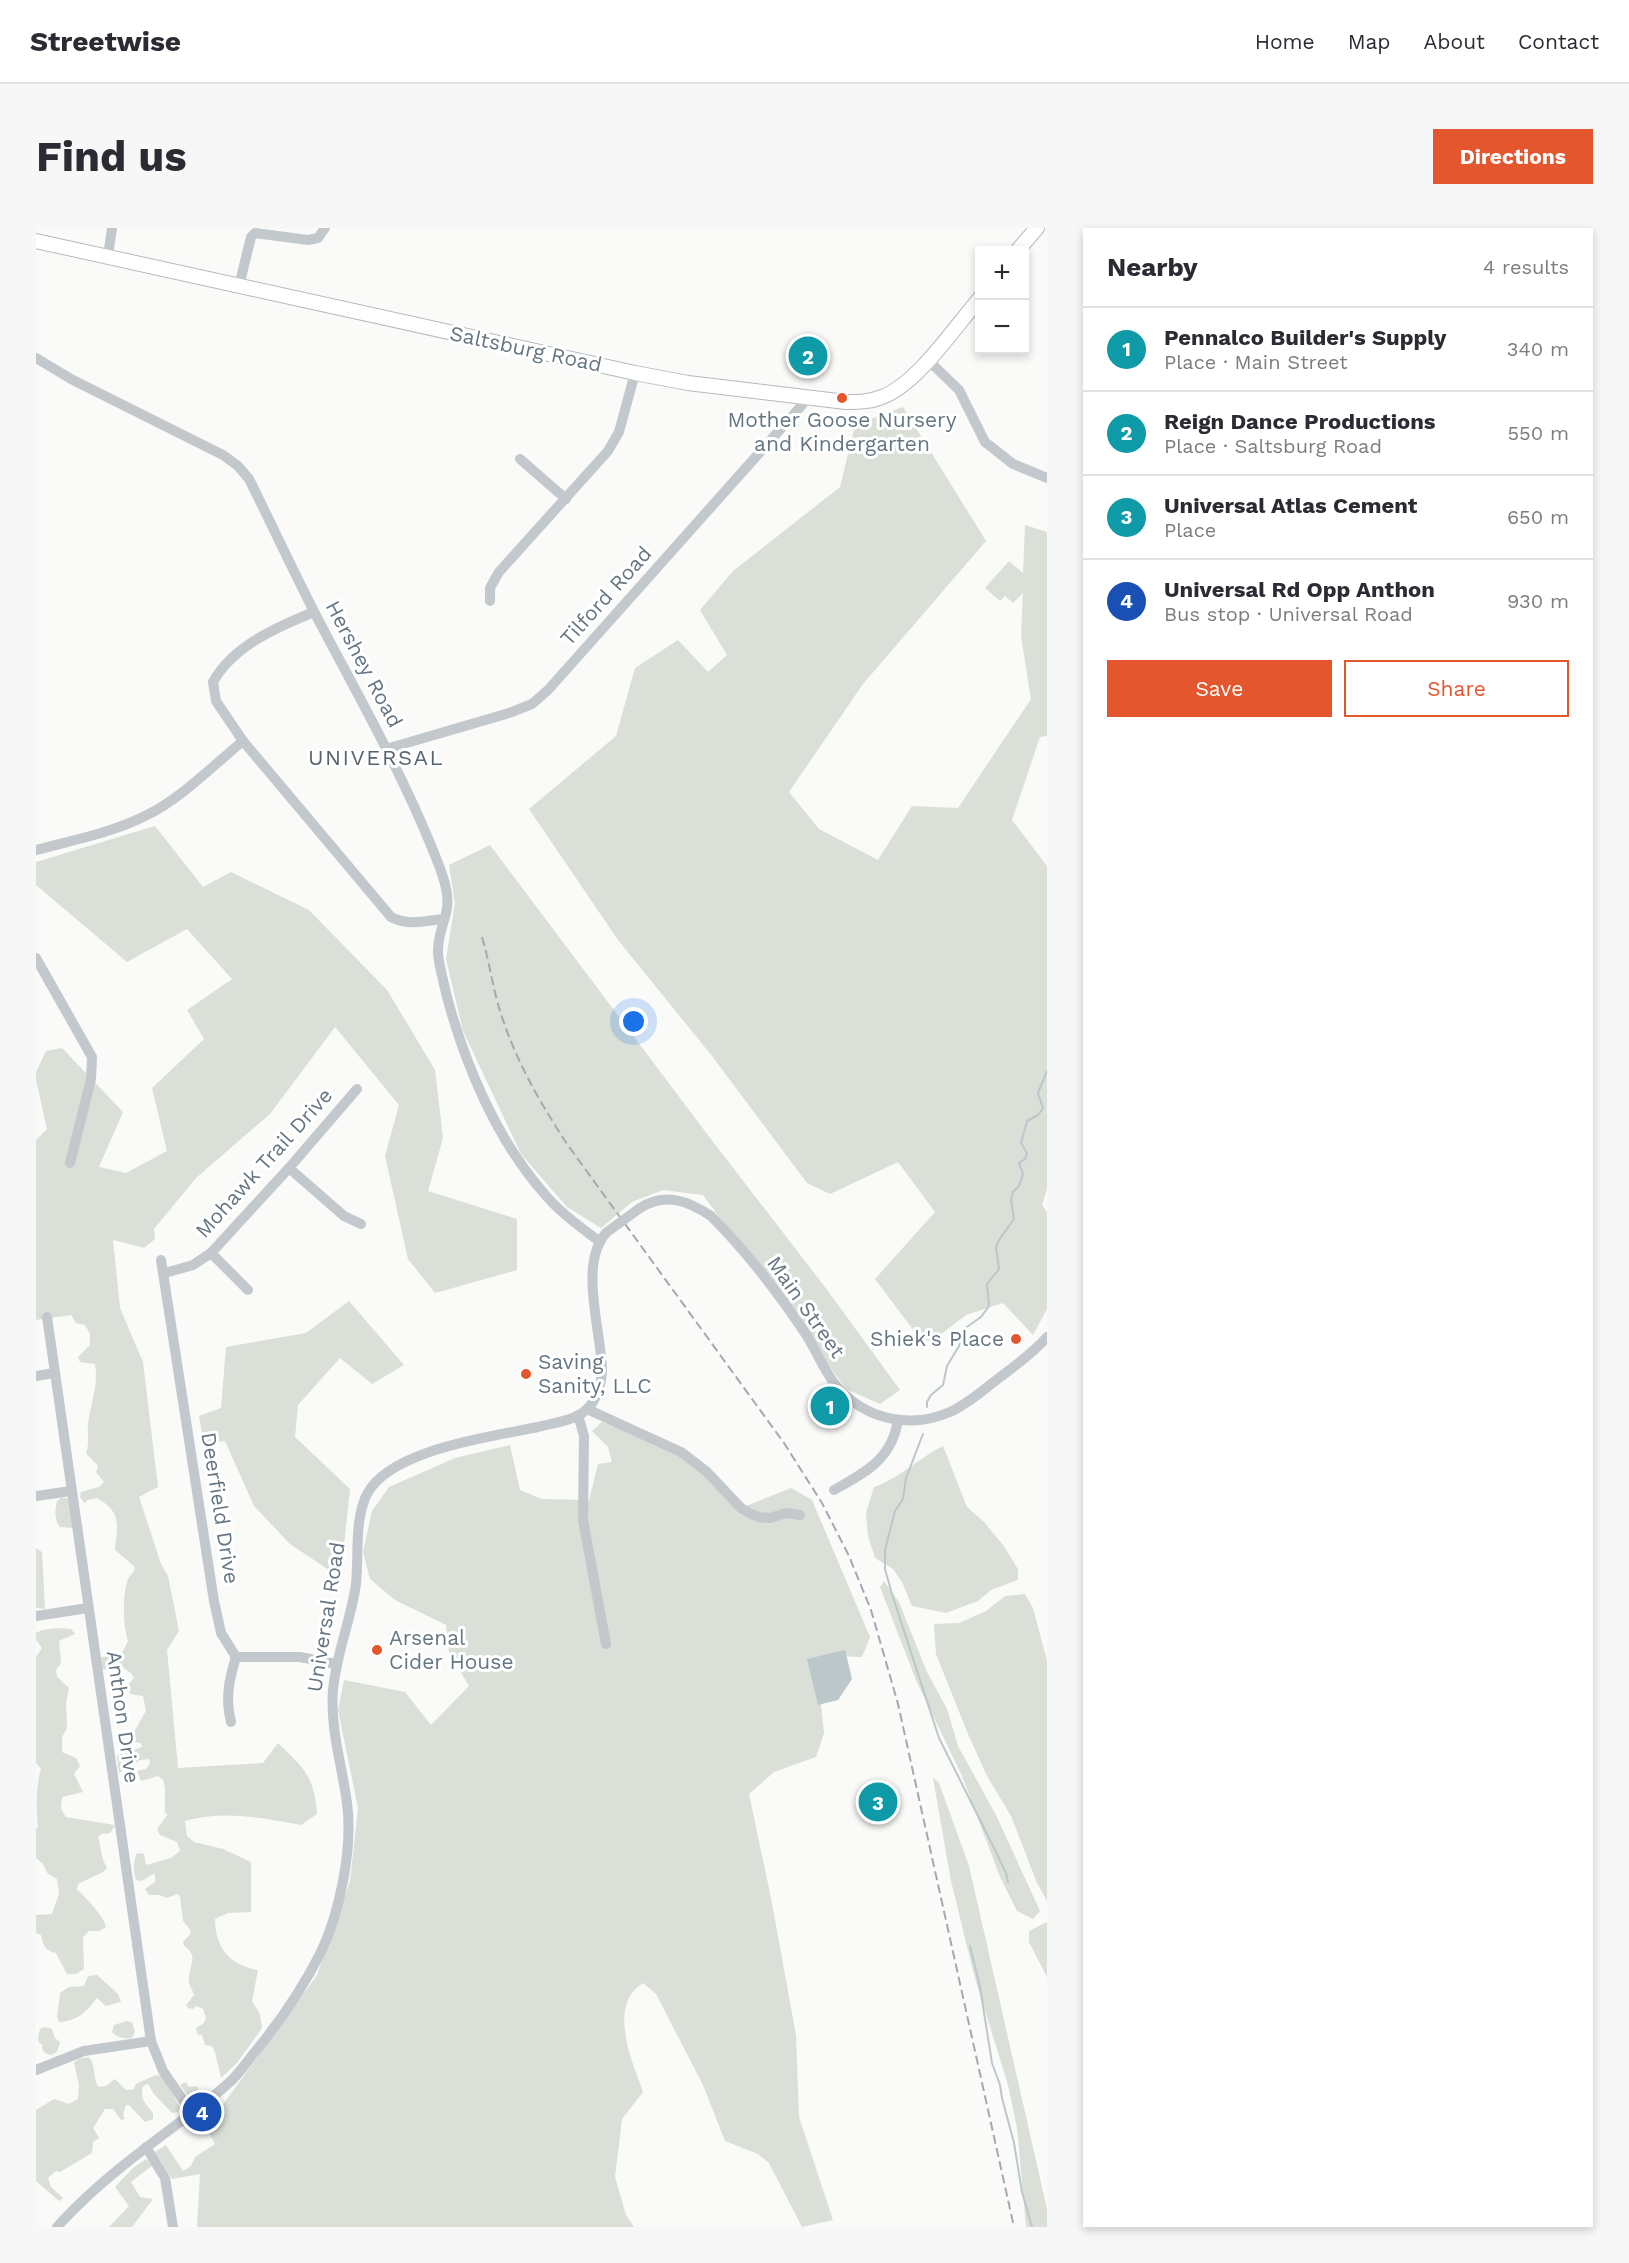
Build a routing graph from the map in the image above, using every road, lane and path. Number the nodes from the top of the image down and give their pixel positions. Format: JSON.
{"nodes":[{"id":1,"x":112,"y":228,"type":"edge"},
{"id":2,"x":325,"y":228,"type":"edge"},
{"id":3,"x":1037,"y":228,"type":"edge"},
{"id":4,"x":36,"y":241,"type":"edge"},
{"id":5,"x":1021,"y":246,"type":"edge"},
{"id":6,"x":108,"y":256,"type":"junction"},
{"id":7,"x":238,"y":286,"type":"junction"},
{"id":8,"x":978,"y":300,"type":"edge"},
{"id":9,"x":36,"y":358,"type":"edge"},
{"id":10,"x":928,"y":360,"type":"junction"},
{"id":11,"x":634,"y":373,"type":"junction"},
{"id":12,"x":806,"y":397,"type":"junction"},
{"id":13,"x":520,"y":459,"type":"dead end"},
{"id":14,"x":1047,"y":478,"type":"edge"},
{"id":15,"x":566,"y":499,"type":"junction"},
{"id":16,"x":490,"y":601,"type":"dead end"},
{"id":17,"x":314,"y":612,"type":"junction"},
{"id":18,"x":243,"y":741,"type":"junction"},
{"id":19,"x":386,"y":749,"type":"junction"},
{"id":20,"x":36,"y":850,"type":"edge"},
{"id":21,"x":443,"y":919,"type":"junction"},
{"id":22,"x":36,"y":958,"type":"edge"},
{"id":23,"x":357,"y":1089,"type":"dead end"},
{"id":24,"x":70,"y":1163,"type":"dead end"},
{"id":25,"x":289,"y":1168,"type":"junction"},
{"id":26,"x":361,"y":1224,"type":"dead end"},
{"id":27,"x":599,"y":1242,"type":"junction"},
{"id":28,"x":211,"y":1253,"type":"junction"},
{"id":29,"x":161,"y":1260,"type":"dead end"},
{"id":30,"x":165,"y":1273,"type":"junction"},
{"id":31,"x":248,"y":1290,"type":"dead end"},
{"id":32,"x":47,"y":1317,"type":"dead end"},
{"id":33,"x":1047,"y":1338,"type":"edge"},
{"id":34,"x":54,"y":1373,"type":"junction"},
{"id":35,"x":36,"y":1376,"type":"edge"},
{"id":36,"x":582,"y":1412,"type":"junction"},
{"id":37,"x":898,"y":1420,"type":"junction"},
{"id":38,"x":834,"y":1490,"type":"dead end"},
{"id":39,"x":71,"y":1491,"type":"junction"},
{"id":40,"x":36,"y":1496,"type":"edge"},
{"id":41,"x":801,"y":1515,"type":"dead end"},
{"id":42,"x":87,"y":1608,"type":"junction"},
{"id":43,"x":36,"y":1617,"type":"edge"},
{"id":44,"x":606,"y":1644,"type":"dead end"},
{"id":45,"x":236,"y":1657,"type":"junction"},
{"id":46,"x":336,"y":1664,"type":"junction"},
{"id":47,"x":231,"y":1722,"type":"dead end"},
{"id":48,"x":151,"y":2041,"type":"junction"},
{"id":49,"x":37,"y":2068,"type":"edge"},
{"id":50,"x":192,"y":2113,"type":"junction"},
{"id":51,"x":146,"y":2147,"type":"junction"},
{"id":52,"x":57,"y":2227,"type":"edge"},
{"id":53,"x":173,"y":2227,"type":"edge"}],
"edges":[{"from":1,"to":6,"type":"street"},
{"from":2,"to":7,"type":"street"},
{"from":3,"to":5,"type":"main road"},
{"from":4,"to":6,"type":"main road","name":"Saltsburg Road"},
{"from":6,"to":7,"type":"main road","name":"Saltsburg Road"},
{"from":7,"to":11,"type":"main road","name":"Saltsburg Road"},
{"from":8,"to":10,"type":"main road","name":"Saltsburg Road"},
{"from":9,"to":17,"type":"street","name":"Hershey Road"},
{"from":10,"to":12,"type":"main road","name":"Saltsburg Road"},
{"from":10,"to":14,"type":"street"},
{"from":11,"to":12,"type":"main road","name":"Saltsburg Road"},
{"from":11,"to":15,"type":"street"},
{"from":12,"to":19,"type":"street","name":"Tilford Road"},
{"from":13,"to":15,"type":"street"},
{"from":15,"to":16,"type":"street"},
{"from":17,"to":18,"type":"street"},
{"from":17,"to":19,"type":"street","name":"Hershey Road"},
{"from":18,"to":20,"type":"street"},
{"from":18,"to":21,"type":"street"},
{"from":19,"to":21,"type":"street","name":"Hershey Road"},
{"from":21,"to":27,"type":"street","name":"Hershey Road"},
{"from":22,"to":24,"type":"street"},
{"from":23,"to":25,"type":"street","name":"Mohawk Trail Drive"},
{"from":25,"to":26,"type":"street"},
{"from":25,"to":28,"type":"street","name":"Mohawk Trail Drive"},
{"from":27,"to":36,"type":"street"},
{"from":27,"to":37,"type":"street","name":"Main Street","bridge":true},
{"from":28,"to":30,"type":"street","name":"Mohawk Trail Drive"},
{"from":28,"to":31,"type":"street"},
{"from":29,"to":30,"type":"street","name":"Deerfield Drive"},
{"from":30,"to":45,"type":"street","name":"Deerfield Drive"},
{"from":32,"to":34,"type":"street","name":"Anthon Drive"},
{"from":33,"to":37,"type":"street","name":"Main Street"},
{"from":34,"to":35,"type":"street"},
{"from":34,"to":39,"type":"street","name":"Anthon Drive"},
{"from":36,"to":41,"type":"street"},
{"from":36,"to":44,"type":"street"},
{"from":36,"to":46,"type":"street","name":"Universal Road"},
{"from":37,"to":38,"type":"street"},
{"from":39,"to":40,"type":"street"},
{"from":39,"to":42,"type":"street","name":"Anthon Drive"},
{"from":42,"to":43,"type":"street"},
{"from":42,"to":48,"type":"street","name":"Anthon Drive"},
{"from":45,"to":46,"type":"street"},
{"from":45,"to":47,"type":"street"},
{"from":46,"to":50,"type":"street","name":"Universal Road"},
{"from":48,"to":49,"type":"street"},
{"from":48,"to":50,"type":"street","name":"Anthon Drive"},
{"from":50,"to":51,"type":"street","name":"Universal Road"},
{"from":51,"to":52,"type":"street","name":"Universal Road"},
{"from":51,"to":53,"type":"street"}]}
